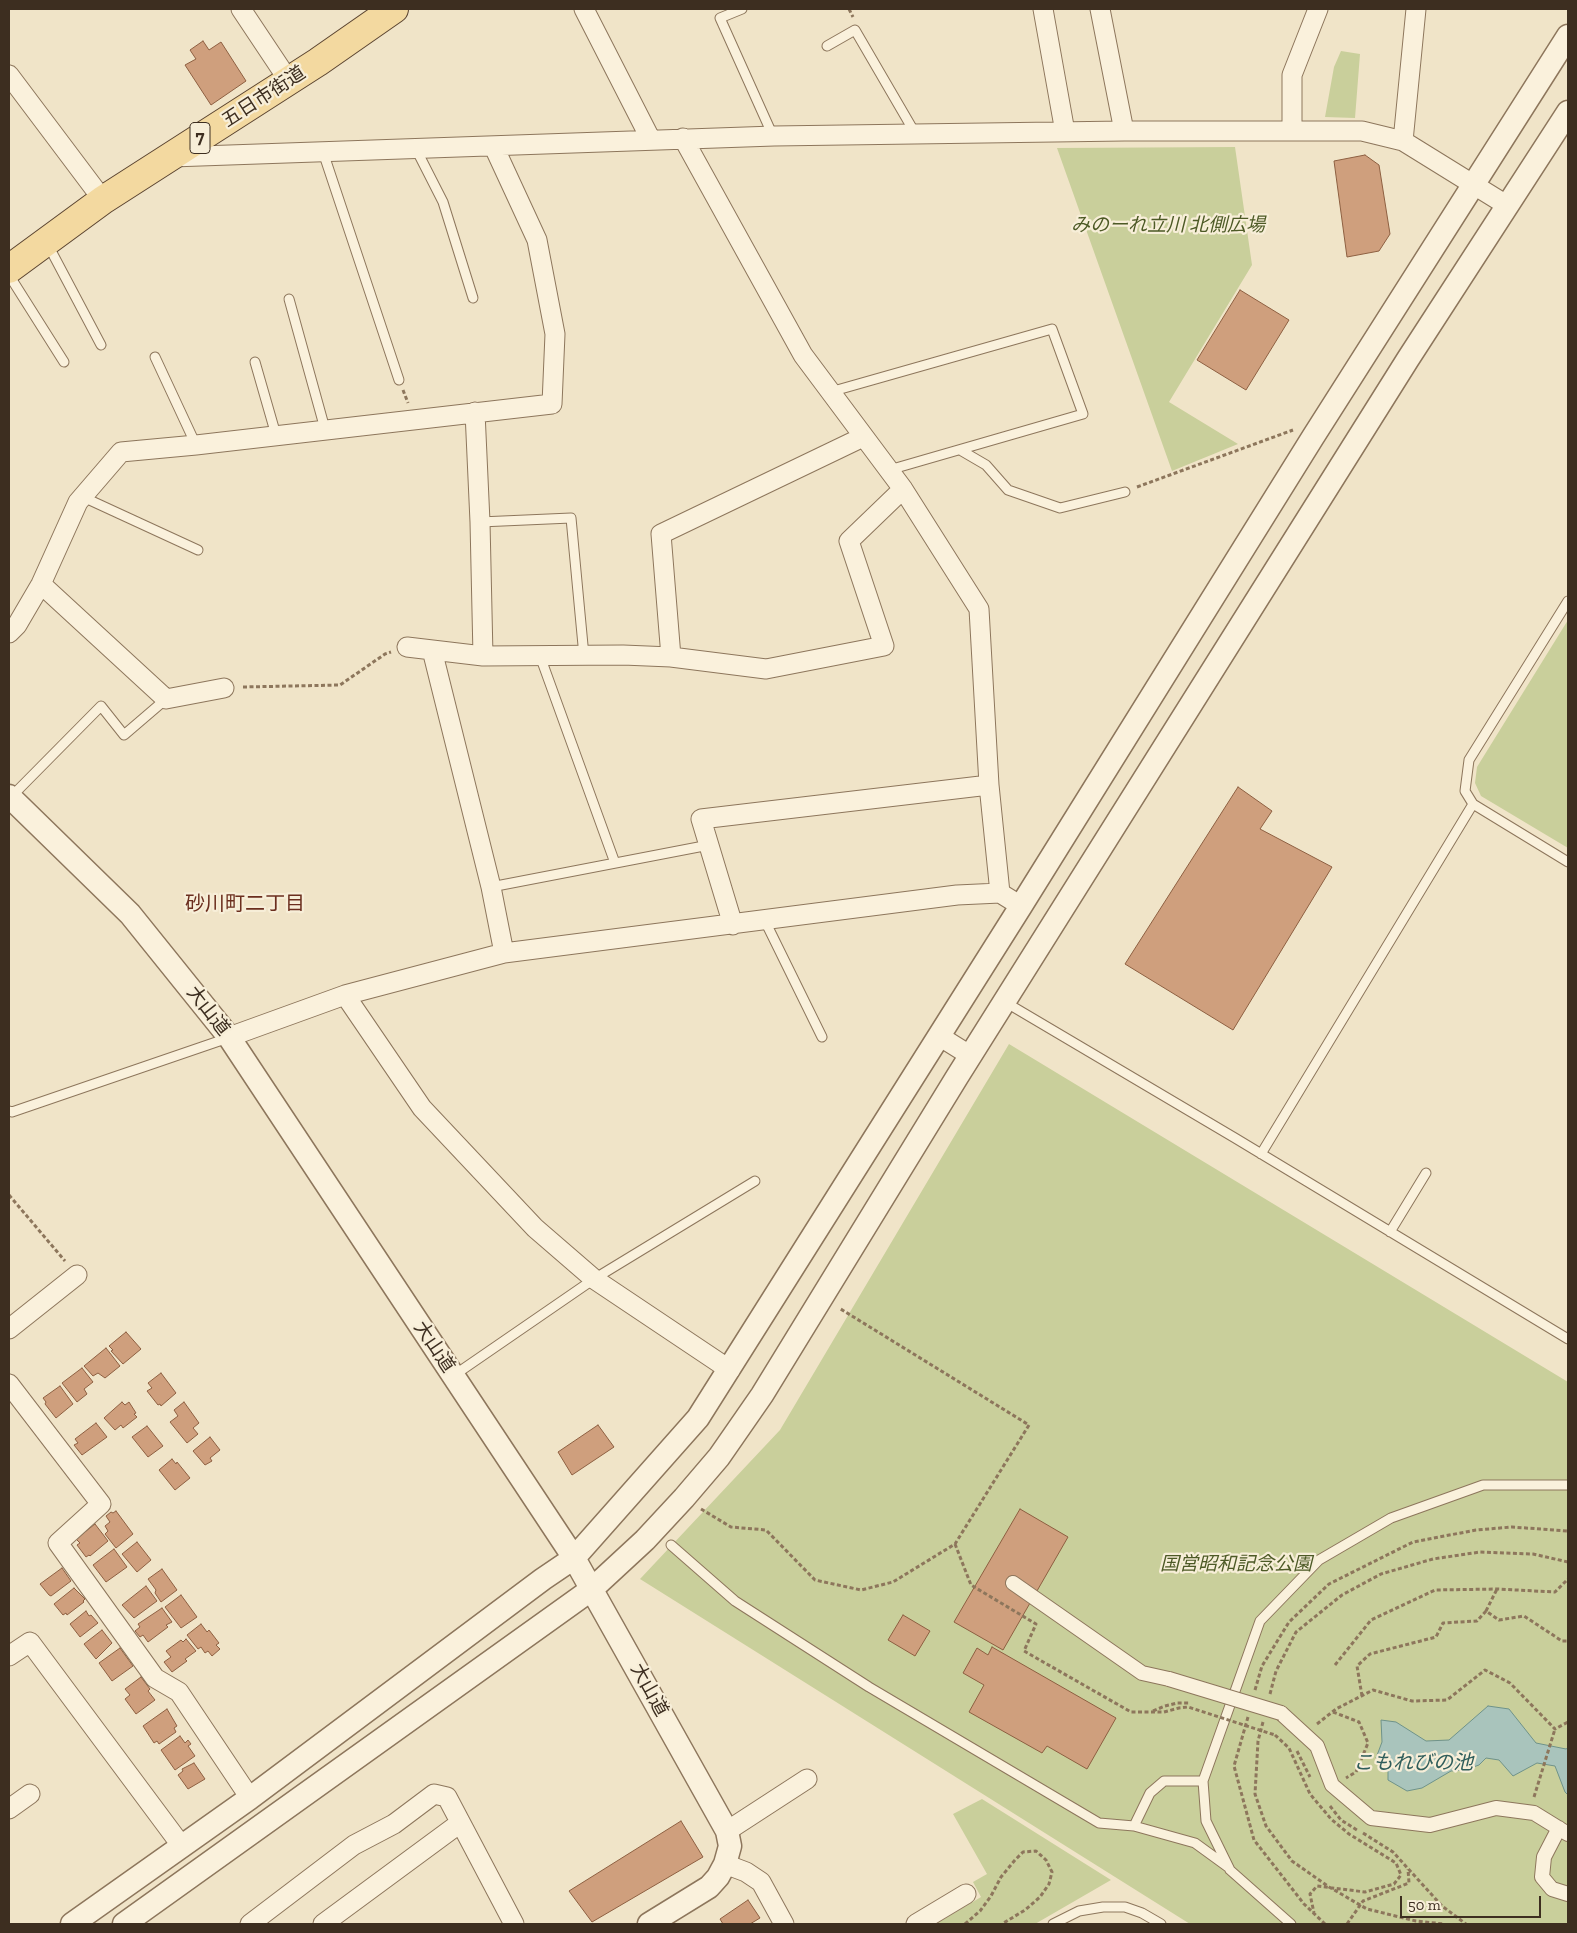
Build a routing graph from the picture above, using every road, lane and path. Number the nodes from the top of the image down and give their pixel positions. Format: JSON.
{"nodes":[{"id":1,"x":241,"y":9,"type":"edge"},
{"id":2,"x":394,"y":9,"type":"edge"},
{"id":3,"x":584,"y":9,"type":"edge"},
{"id":4,"x":742,"y":9,"type":"edge"},
{"id":5,"x":1043,"y":9,"type":"edge"},
{"id":6,"x":1100,"y":9,"type":"edge"},
{"id":7,"x":1318,"y":9,"type":"edge"},
{"id":8,"x":1416,"y":9,"type":"edge"},
{"id":9,"x":1568,"y":36,"type":"edge"},
{"id":10,"x":827,"y":46,"type":"dead end"},
{"id":11,"x":9,"y":75,"type":"edge"},
{"id":12,"x":289,"y":81,"type":"junction"},
{"id":13,"x":1568,"y":112,"type":"edge"},
{"id":14,"x":1292,"y":130,"type":"junction"},
{"id":15,"x":1124,"y":131,"type":"junction"},
{"id":16,"x":1065,"y":132,"type":"junction"},
{"id":17,"x":915,"y":134,"type":"junction"},
{"id":18,"x":774,"y":136,"type":"junction"},
{"id":19,"x":683,"y":138,"type":"junction"},
{"id":20,"x":651,"y":140,"type":"junction"},
{"id":21,"x":1403,"y":141,"type":"junction"},
{"id":22,"x":494,"y":147,"type":"junction"},
{"id":23,"x":416,"y":149,"type":"junction"},
{"id":24,"x":324,"y":152,"type":"junction"},
{"id":25,"x":171,"y":157,"type":"junction"},
{"id":26,"x":1473,"y":184,"type":"junction"},
{"id":27,"x":103,"y":200,"type":"junction"},
{"id":28,"x":1508,"y":206,"type":"junction"},
{"id":29,"x":46,"y":242,"type":"junction"},
{"id":30,"x":9,"y":269,"type":"edge"},
{"id":31,"x":9,"y":275,"type":"edge"},
{"id":32,"x":473,"y":298,"type":"dead end"},
{"id":33,"x":289,"y":299,"type":"dead end"},
{"id":34,"x":101,"y":345,"type":"dead end"},
{"id":35,"x":155,"y":357,"type":"dead end"},
{"id":36,"x":64,"y":362,"type":"dead end"},
{"id":37,"x":255,"y":362,"type":"dead end"},
{"id":38,"x":399,"y":380,"type":"joint"},
{"id":39,"x":830,"y":392,"type":"junction"},
{"id":40,"x":475,"y":412,"type":"junction"},
{"id":41,"x":413,"y":419,"type":"junction"},
{"id":42,"x":1300,"y":427,"type":"dead end"},
{"id":43,"x":325,"y":429,"type":"junction"},
{"id":44,"x":276,"y":435,"type":"junction"},
{"id":45,"x":863,"y":437,"type":"junction"},
{"id":46,"x":196,"y":445,"type":"junction"},
{"id":47,"x":962,"y":450,"type":"junction"},
{"id":48,"x":888,"y":471,"type":"junction"},
{"id":49,"x":903,"y":489,"type":"junction"},
{"id":50,"x":1125,"y":492,"type":"joint"},
{"id":51,"x":83,"y":496,"type":"junction"},
{"id":52,"x":480,"y":522,"type":"junction"},
{"id":53,"x":198,"y":550,"type":"dead end"},
{"id":54,"x":41,"y":584,"type":"junction"},
{"id":55,"x":1568,"y":601,"type":"edge"},
{"id":56,"x":9,"y":633,"type":"edge"},
{"id":57,"x":407,"y":647,"type":"joint"},
{"id":58,"x":432,"y":650,"type":"junction"},
{"id":59,"x":483,"y":656,"type":"junction"},
{"id":60,"x":540,"y":656,"type":"junction"},
{"id":61,"x":584,"y":656,"type":"junction"},
{"id":62,"x":671,"y":657,"type":"junction"},
{"id":63,"x":224,"y":688,"type":"joint"},
{"id":64,"x":166,"y":699,"type":"junction"},
{"id":65,"x":989,"y":785,"type":"junction"},
{"id":66,"x":10,"y":796,"type":"edge"},
{"id":67,"x":1473,"y":804,"type":"junction"},
{"id":68,"x":709,"y":845,"type":"junction"},
{"id":69,"x":1568,"y":862,"type":"edge"},
{"id":70,"x":615,"y":863,"type":"junction"},
{"id":71,"x":491,"y":887,"type":"junction"},
{"id":72,"x":1000,"y":893,"type":"junction"},
{"id":73,"x":1022,"y":906,"type":"junction"},
{"id":74,"x":765,"y":921,"type":"junction"},
{"id":75,"x":733,"y":925,"type":"junction"},
{"id":76,"x":504,"y":953,"type":"junction"},
{"id":77,"x":345,"y":995,"type":"junction"},
{"id":78,"x":1005,"y":1002,"type":"junction"},
{"id":79,"x":939,"y":1036,"type":"junction"},
{"id":80,"x":229,"y":1037,"type":"junction"},
{"id":81,"x":822,"y":1038,"type":"dead end"},
{"id":82,"x":971,"y":1056,"type":"junction"},
{"id":83,"x":9,"y":1111,"type":"edge"},
{"id":84,"x":1261,"y":1154,"type":"junction"},
{"id":85,"x":1426,"y":1173,"type":"dead end"},
{"id":86,"x":755,"y":1181,"type":"dead end"},
{"id":87,"x":9,"y":1195,"type":"edge"},
{"id":88,"x":1390,"y":1232,"type":"junction"},
{"id":89,"x":77,"y":1275,"type":"joint"},
{"id":90,"x":594,"y":1278,"type":"junction"},
{"id":91,"x":821,"y":1298,"type":"junction"},
{"id":92,"x":9,"y":1329,"type":"edge"},
{"id":93,"x":1568,"y":1339,"type":"edge"},
{"id":94,"x":730,"y":1370,"type":"junction"},
{"id":95,"x":453,"y":1376,"type":"junction"},
{"id":96,"x":9,"y":1384,"type":"edge"},
{"id":97,"x":1568,"y":1485,"type":"edge"},
{"id":98,"x":684,"y":1498,"type":"junction"},
{"id":99,"x":1568,"y":1531,"type":"edge"},
{"id":100,"x":956,"y":1544,"type":"junction"},
{"id":101,"x":671,"y":1545,"type":"dead end"},
{"id":102,"x":574,"y":1558,"type":"junction"},
{"id":103,"x":1568,"y":1562,"type":"edge"},
{"id":104,"x":1568,"y":1579,"type":"edge"},
{"id":105,"x":1013,"y":1583,"type":"dead end"},
{"id":106,"x":592,"y":1589,"type":"junction"},
{"id":107,"x":1497,"y":1589,"type":"junction"},
{"id":108,"x":1486,"y":1610,"type":"junction"},
{"id":109,"x":1568,"y":1641,"type":"edge"},
{"id":110,"x":9,"y":1656,"type":"edge"},
{"id":111,"x":1334,"y":1665,"type":"dead end"},
{"id":112,"x":1254,"y":1693,"type":"dead end"},
{"id":113,"x":1362,"y":1696,"type":"junction"},
{"id":114,"x":1269,"y":1697,"type":"dead end"},
{"id":115,"x":1165,"y":1706,"type":"dead end"},
{"id":116,"x":1152,"y":1711,"type":"junction"},
{"id":117,"x":1249,"y":1712,"type":"dead end"},
{"id":118,"x":1333,"y":1712,"type":"junction"},
{"id":119,"x":1265,"y":1715,"type":"dead end"},
{"id":120,"x":1568,"y":1722,"type":"edge"},
{"id":121,"x":1555,"y":1729,"type":"junction"},
{"id":122,"x":1304,"y":1733,"type":"junction"},
{"id":123,"x":807,"y":1779,"type":"dead end"},
{"id":124,"x":1203,"y":1781,"type":"junction"},
{"id":125,"x":1332,"y":1785,"type":"junction"},
{"id":126,"x":30,"y":1794,"type":"dead end"},
{"id":127,"x":250,"y":1798,"type":"junction"},
{"id":128,"x":9,"y":1809,"type":"edge"},
{"id":129,"x":1534,"y":1813,"type":"junction"},
{"id":130,"x":460,"y":1824,"type":"junction"},
{"id":131,"x":1134,"y":1826,"type":"junction"},
{"id":132,"x":727,"y":1831,"type":"junction"},
{"id":133,"x":1564,"y":1831,"type":"edge"},
{"id":134,"x":181,"y":1846,"type":"junction"},
{"id":135,"x":725,"y":1864,"type":"junction"},
{"id":136,"x":1408,"y":1869,"type":"dead end"},
{"id":137,"x":1230,"y":1870,"type":"junction"},
{"id":138,"x":1329,"y":1887,"type":"junction"},
{"id":139,"x":966,"y":1894,"type":"dead end"},
{"id":140,"x":1568,"y":1894,"type":"edge"},
{"id":141,"x":1360,"y":1905,"type":"junction"},
{"id":142,"x":1314,"y":1914,"type":"junction"},
{"id":143,"x":72,"y":1924,"type":"edge"},
{"id":144,"x":124,"y":1924,"type":"edge"},
{"id":145,"x":250,"y":1924,"type":"edge"},
{"id":146,"x":323,"y":1924,"type":"edge"},
{"id":147,"x":514,"y":1924,"type":"edge"},
{"id":148,"x":649,"y":1924,"type":"edge"},
{"id":149,"x":784,"y":1924,"type":"edge"},
{"id":150,"x":916,"y":1924,"type":"edge"},
{"id":151,"x":965,"y":1924,"type":"edge"},
{"id":152,"x":1002,"y":1924,"type":"edge"},
{"id":153,"x":1053,"y":1924,"type":"edge"},
{"id":154,"x":1161,"y":1924,"type":"edge"},
{"id":155,"x":1291,"y":1924,"type":"edge"},
{"id":156,"x":1325,"y":1924,"type":"edge"},
{"id":157,"x":1347,"y":1924,"type":"edge"},
{"id":158,"x":1444,"y":1924,"type":"edge"}],
"edges":[{"from":1,"to":12,"type":"street"},
{"from":2,"to":12,"type":"main road","name":"五日市街道","number":"7"},
{"from":3,"to":20,"type":"street"},
{"from":4,"to":18,"type":"lane"},
{"from":5,"to":16,"type":"street"},
{"from":6,"to":15,"type":"street"},
{"from":7,"to":14,"type":"street"},
{"from":8,"to":21,"type":"street"},
{"from":9,"to":26,"type":"street"},
{"from":10,"to":17,"type":"lane"},
{"from":11,"to":27,"type":"street"},
{"from":12,"to":25,"type":"main road","name":"五日市街道","number":"7"},
{"from":13,"to":28,"type":"street"},
{"from":14,"to":15,"type":"street"},
{"from":14,"to":21,"type":"street"},
{"from":15,"to":16,"type":"street"},
{"from":16,"to":17,"type":"street"},
{"from":17,"to":18,"type":"street"},
{"from":18,"to":19,"type":"street"},
{"from":19,"to":20,"type":"street"},
{"from":19,"to":39,"type":"street"},
{"from":20,"to":22,"type":"street"},
{"from":21,"to":26,"type":"street"},
{"from":22,"to":23,"type":"street"},
{"from":22,"to":40,"type":"street"},
{"from":23,"to":24,"type":"street"},
{"from":23,"to":32,"type":"lane"},
{"from":24,"to":25,"type":"street"},
{"from":24,"to":38,"type":"lane"},
{"from":25,"to":27,"type":"main road","name":"五日市街道","number":"7"},
{"from":26,"to":28,"type":"street"},
{"from":26,"to":73,"type":"street"},
{"from":27,"to":29,"type":"main road","name":"五日市街道","number":"7"},
{"from":28,"to":78,"type":"street"},
{"from":29,"to":30,"type":"main road","name":"五日市街道","number":"7"},
{"from":29,"to":34,"type":"lane"},
{"from":31,"to":36,"type":"lane"},
{"from":33,"to":43,"type":"lane"},
{"from":35,"to":46,"type":"lane"},
{"from":37,"to":44,"type":"lane"},
{"from":38,"to":41,"type":"path"},
{"from":39,"to":45,"type":"street"},
{"from":39,"to":47,"type":"lane"},
{"from":40,"to":41,"type":"street"},
{"from":40,"to":52,"type":"street"},
{"from":41,"to":43,"type":"street"},
{"from":42,"to":50,"type":"path"},
{"from":43,"to":44,"type":"street"},
{"from":44,"to":46,"type":"street"},
{"from":45,"to":48,"type":"street"},
{"from":45,"to":62,"type":"street"},
{"from":46,"to":51,"type":"street"},
{"from":47,"to":48,"type":"lane"},
{"from":47,"to":50,"type":"lane"},
{"from":48,"to":49,"type":"street"},
{"from":49,"to":62,"type":"street"},
{"from":49,"to":65,"type":"street"},
{"from":51,"to":53,"type":"lane"},
{"from":51,"to":54,"type":"street"},
{"from":52,"to":59,"type":"street"},
{"from":52,"to":61,"type":"lane"},
{"from":54,"to":56,"type":"street"},
{"from":54,"to":64,"type":"street"},
{"from":55,"to":67,"type":"lane"},
{"from":57,"to":58,"type":"street"},
{"from":57,"to":63,"type":"path"},
{"from":58,"to":59,"type":"street"},
{"from":58,"to":71,"type":"street"},
{"from":59,"to":60,"type":"street"},
{"from":60,"to":61,"type":"street"},
{"from":60,"to":70,"type":"lane"},
{"from":61,"to":62,"type":"street"},
{"from":63,"to":64,"type":"street"},
{"from":64,"to":66,"type":"lane"},
{"from":65,"to":68,"type":"street"},
{"from":65,"to":72,"type":"street"},
{"from":66,"to":80,"type":"street","name":"大山道"},
{"from":67,"to":69,"type":"lane"},
{"from":67,"to":84,"type":"lane"},
{"from":68,"to":70,"type":"lane"},
{"from":68,"to":75,"type":"street"},
{"from":70,"to":71,"type":"lane"},
{"from":71,"to":76,"type":"street"},
{"from":72,"to":73,"type":"street"},
{"from":72,"to":74,"type":"street"},
{"from":73,"to":79,"type":"street"},
{"from":74,"to":75,"type":"street"},
{"from":74,"to":81,"type":"lane"},
{"from":75,"to":76,"type":"street"},
{"from":76,"to":77,"type":"street"},
{"from":77,"to":80,"type":"street"},
{"from":77,"to":90,"type":"street"},
{"from":78,"to":82,"type":"street"},
{"from":78,"to":84,"type":"lane"},
{"from":79,"to":82,"type":"street"},
{"from":79,"to":94,"type":"street"},
{"from":80,"to":83,"type":"lane"},
{"from":80,"to":95,"type":"street","name":"大山道"},
{"from":82,"to":91,"type":"street"},
{"from":84,"to":88,"type":"lane"},
{"from":85,"to":88,"type":"lane"},
{"from":86,"to":90,"type":"lane"},
{"from":87,"to":89,"type":"path"},
{"from":88,"to":93,"type":"lane"},
{"from":89,"to":92,"type":"street"},
{"from":90,"to":94,"type":"street"},
{"from":90,"to":95,"type":"lane"},
{"from":91,"to":98,"type":"street"},
{"from":91,"to":100,"type":"path"},
{"from":94,"to":102,"type":"street"},
{"from":95,"to":102,"type":"street","name":"大山道"},
{"from":96,"to":127,"type":"street"},
{"from":97,"to":124,"type":"lane"},
{"from":98,"to":100,"type":"path"},
{"from":98,"to":106,"type":"street"},
{"from":99,"to":112,"type":"path"},
{"from":100,"to":116,"type":"path"},
{"from":101,"to":131,"type":"lane"},
{"from":102,"to":106,"type":"street","name":"大山道"},
{"from":102,"to":127,"type":"street"},
{"from":103,"to":114,"type":"path"},
{"from":104,"to":107,"type":"path"},
{"from":105,"to":122,"type":"street","bridge":true},
{"from":106,"to":132,"type":"street","name":"大山道"},
{"from":106,"to":144,"type":"street"},
{"from":107,"to":108,"type":"path"},
{"from":107,"to":111,"type":"path"},
{"from":108,"to":109,"type":"path"},
{"from":108,"to":113,"type":"path"},
{"from":110,"to":134,"type":"street"},
{"from":113,"to":118,"type":"path"},
{"from":113,"to":121,"type":"path"},
{"from":115,"to":116,"type":"path"},
{"from":116,"to":138,"type":"path","bridge":true},
{"from":117,"to":142,"type":"path"},
{"from":118,"to":122,"type":"path"},
{"from":118,"to":125,"type":"path"},
{"from":119,"to":138,"type":"path"},
{"from":120,"to":121,"type":"path"},
{"from":121,"to":129,"type":"path"},
{"from":122,"to":125,"type":"street"},
{"from":123,"to":132,"type":"street"},
{"from":124,"to":131,"type":"lane"},
{"from":124,"to":137,"type":"lane"},
{"from":125,"to":129,"type":"street"},
{"from":126,"to":128,"type":"street"},
{"from":127,"to":134,"type":"street"},
{"from":129,"to":133,"type":"street"},
{"from":130,"to":145,"type":"street"},
{"from":130,"to":146,"type":"street"},
{"from":130,"to":147,"type":"street"},
{"from":131,"to":137,"type":"lane"},
{"from":132,"to":135,"type":"street","name":"大山道"},
{"from":133,"to":140,"type":"street"},
{"from":134,"to":143,"type":"street"},
{"from":135,"to":148,"type":"street","name":"大山道"},
{"from":135,"to":149,"type":"street"},
{"from":136,"to":141,"type":"path"},
{"from":137,"to":155,"type":"lane"},
{"from":138,"to":141,"type":"path"},
{"from":138,"to":142,"type":"path"},
{"from":139,"to":150,"type":"street"},
{"from":141,"to":157,"type":"path"},
{"from":141,"to":158,"type":"path"},
{"from":142,"to":156,"type":"path"},
{"from":151,"to":152,"type":"path"},
{"from":153,"to":154,"type":"lane"}]}
